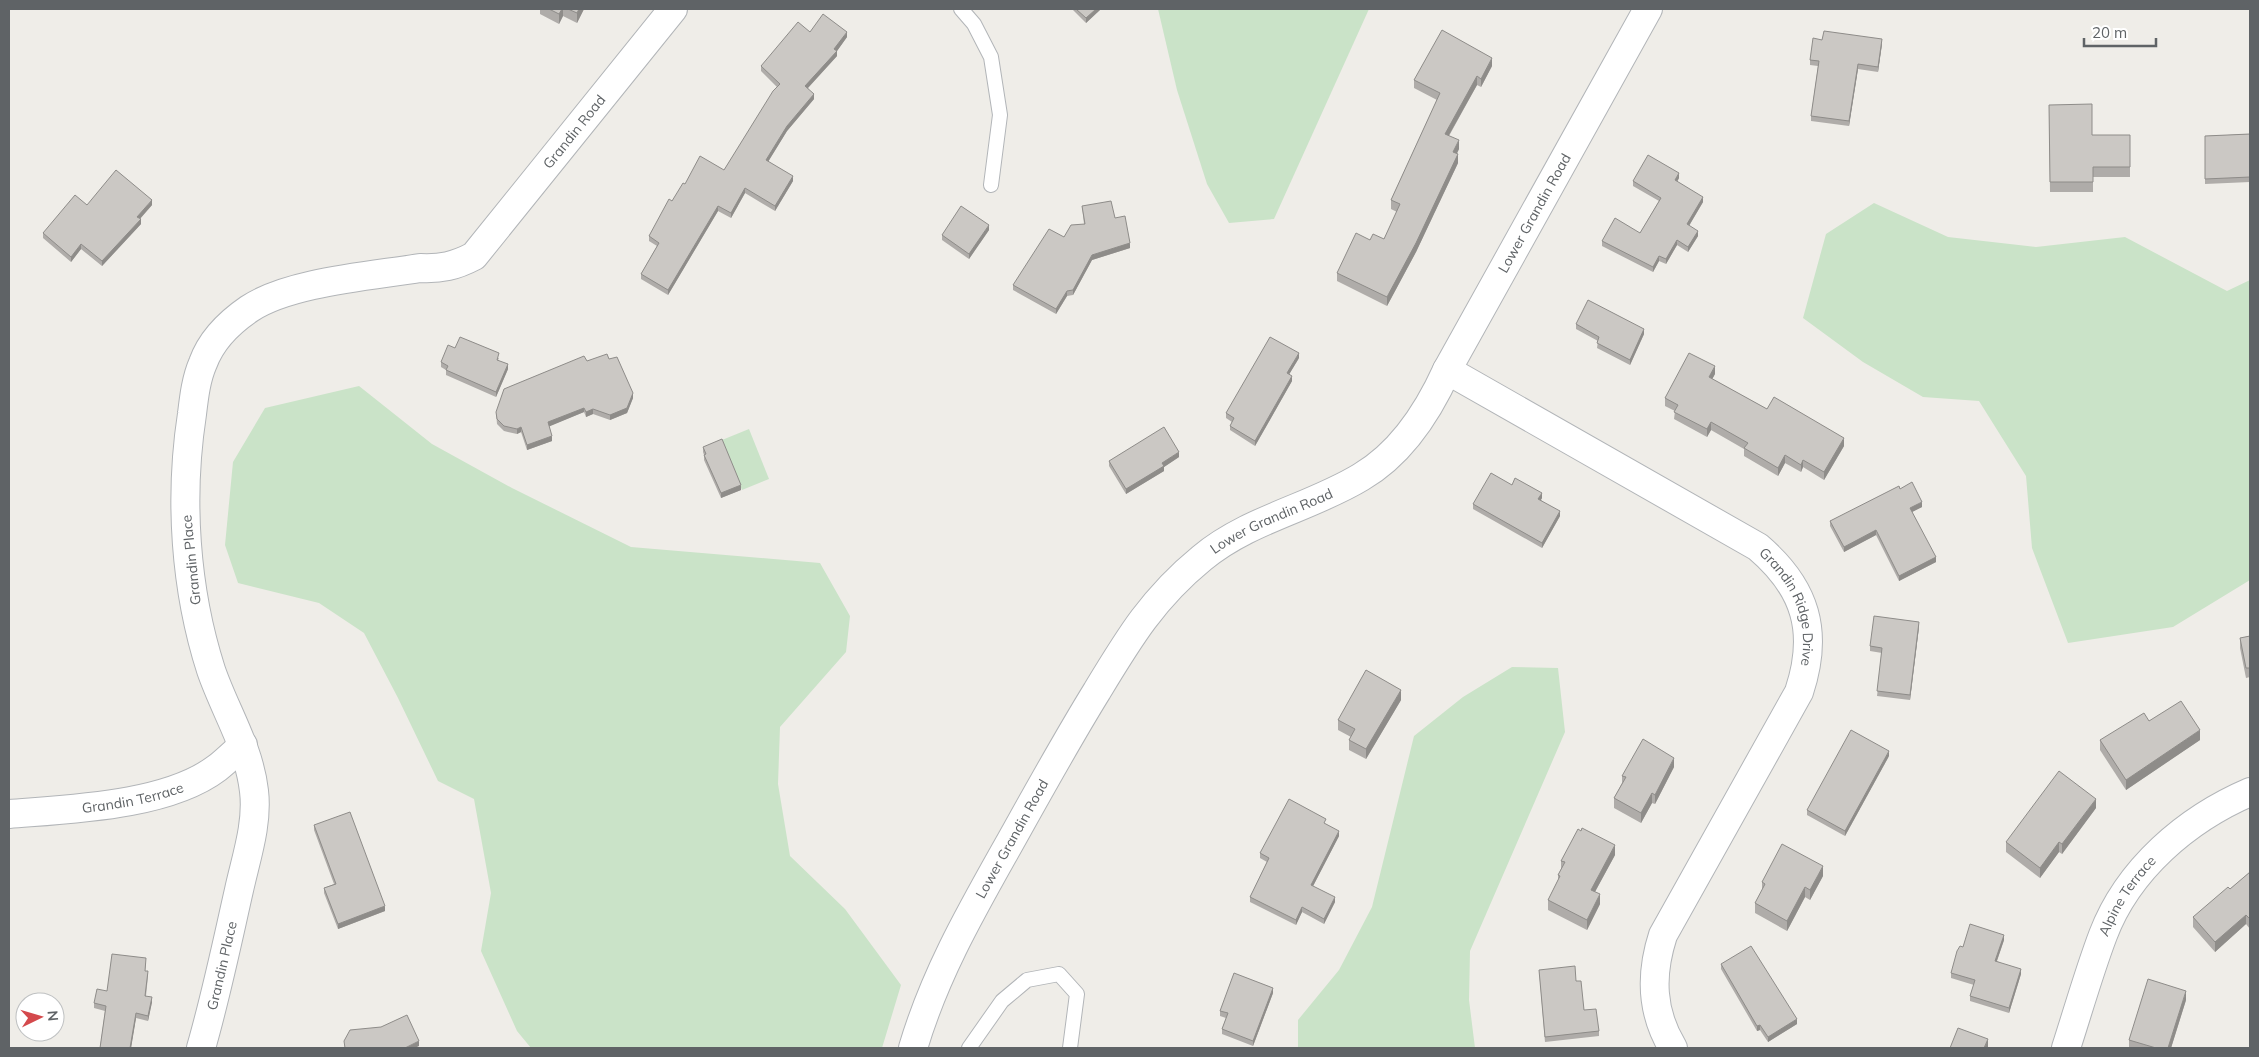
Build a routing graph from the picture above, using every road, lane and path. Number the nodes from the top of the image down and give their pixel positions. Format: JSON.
{"nodes":[{"id":1,"x":673,"y":9,"type":"edge"},
{"id":2,"x":961,"y":9,"type":"edge"},
{"id":3,"x":1648,"y":9,"type":"edge"},
{"id":4,"x":991,"y":185,"type":"dead end"},
{"id":5,"x":474,"y":256,"type":"joint"},
{"id":6,"x":1447,"y":370,"type":"junction"},
{"id":7,"x":243,"y":744,"type":"junction"},
{"id":8,"x":2250,"y":792,"type":"edge"},
{"id":9,"x":9,"y":814,"type":"edge"},
{"id":10,"x":201,"y":1048,"type":"edge"},
{"id":11,"x":913,"y":1048,"type":"edge"},
{"id":12,"x":969,"y":1048,"type":"edge"},
{"id":13,"x":1070,"y":1048,"type":"edge"},
{"id":14,"x":1673,"y":1048,"type":"edge"},
{"id":15,"x":2066,"y":1048,"type":"edge"}],
"edges":[{"from":1,"to":5,"type":"street","name":"Grandin Road"},
{"from":2,"to":4,"type":"lane"},
{"from":3,"to":6,"type":"street","name":"Lower Grandin Road"},
{"from":5,"to":7,"type":"street","name":"Grandin Place"},
{"from":6,"to":11,"type":"street","name":"Lower Grandin Road"},
{"from":6,"to":14,"type":"street","name":"Grandin Ridge Drive"},
{"from":7,"to":9,"type":"street","name":"Grandin Terrace"},
{"from":7,"to":10,"type":"street","name":"Grandin Place"},
{"from":8,"to":15,"type":"street","name":"Alpine Terrace"},
{"from":12,"to":13,"type":"lane"}]}
